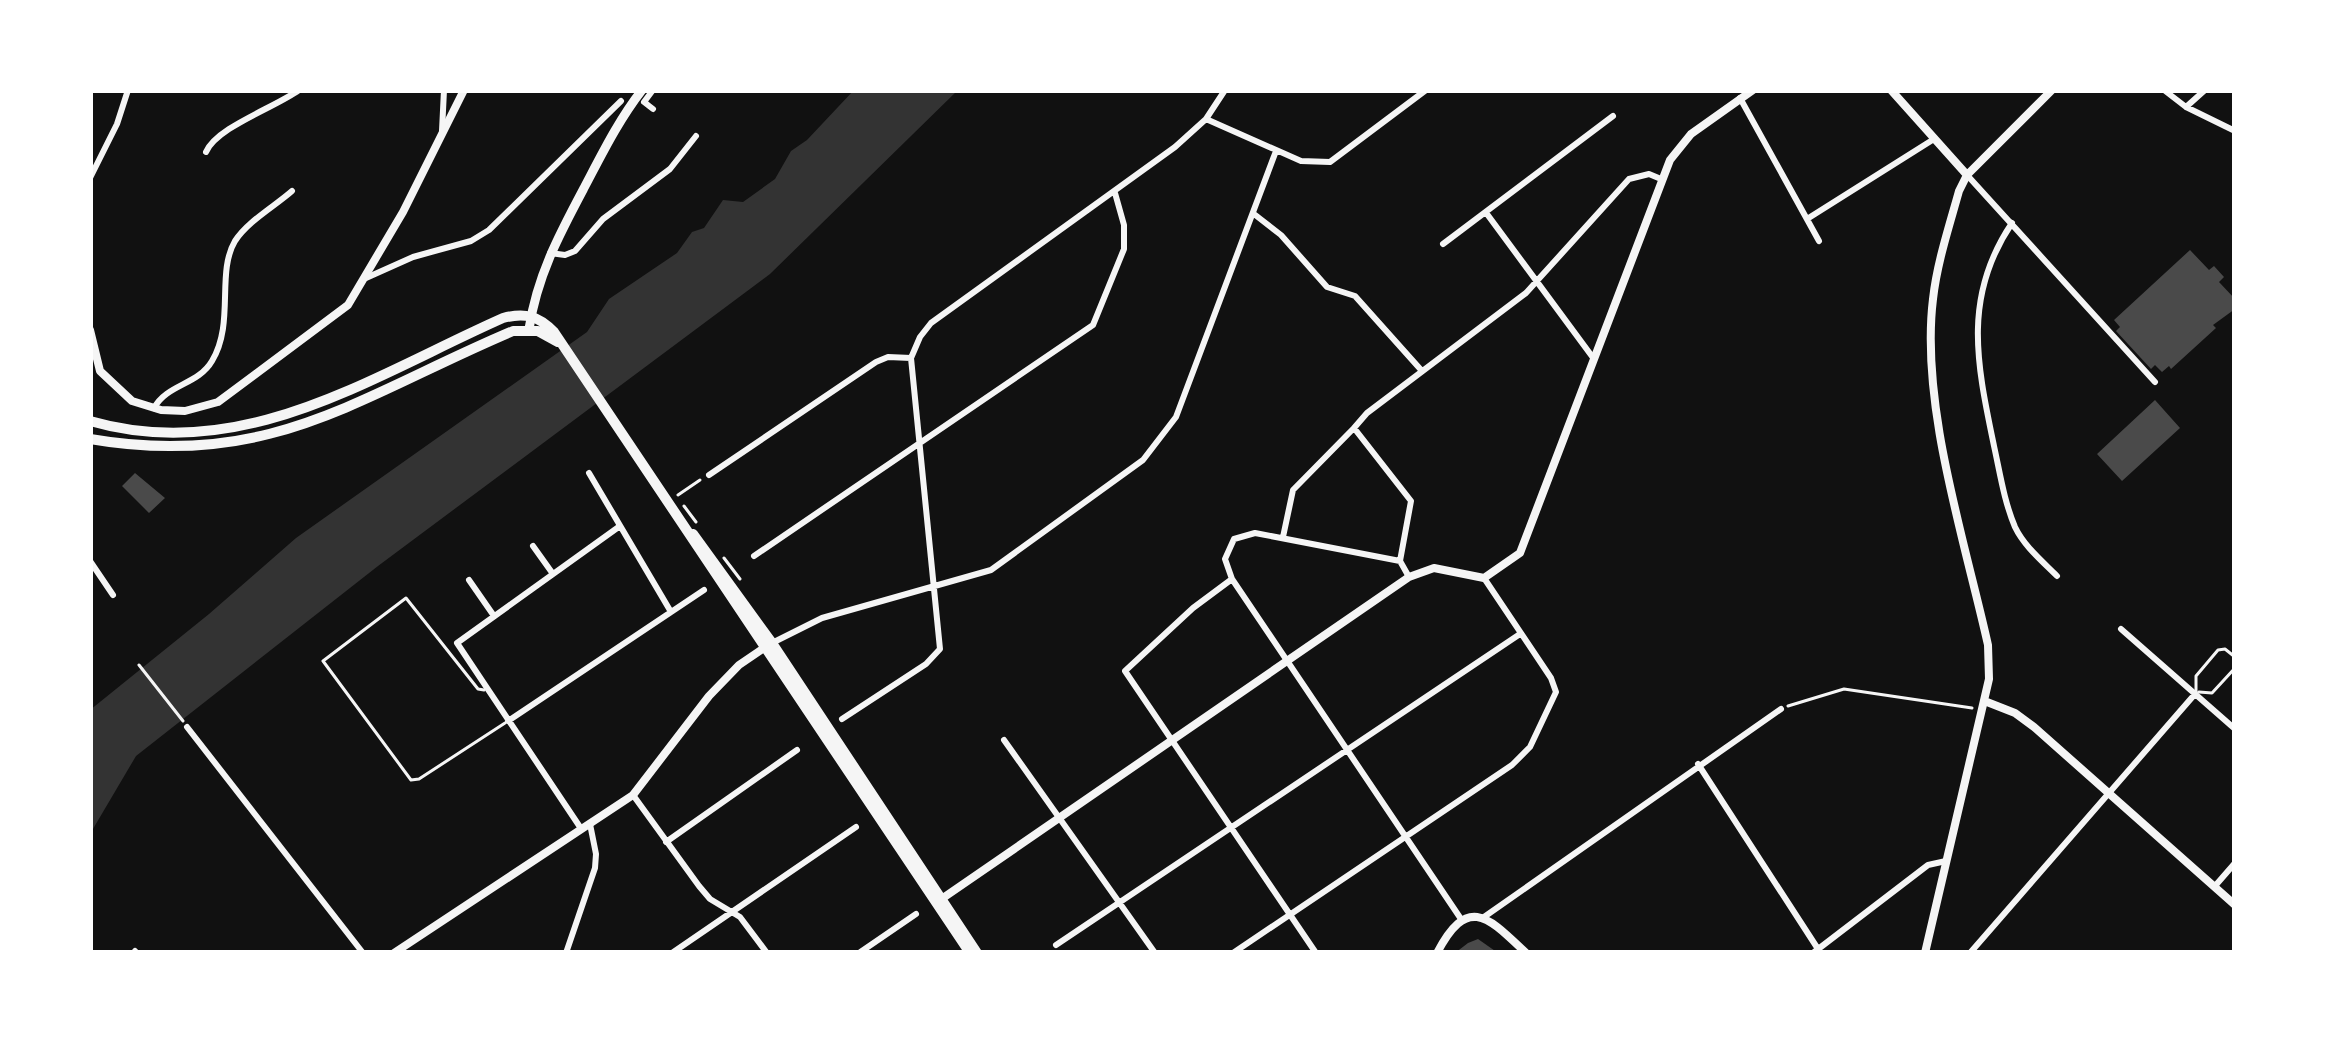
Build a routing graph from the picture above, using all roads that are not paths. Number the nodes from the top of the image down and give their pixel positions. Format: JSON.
{"nodes":[{"id":1,"x":128,"y":90,"type":"edge"},
{"id":2,"x":299,"y":90,"type":"edge"},
{"id":3,"x":443,"y":90,"type":"edge"},
{"id":4,"x":464,"y":90,"type":"edge"},
{"id":5,"x":616,"y":90,"type":"edge"},
{"id":6,"x":642,"y":90,"type":"edge"},
{"id":7,"x":653,"y":90,"type":"edge"},
{"id":8,"x":1225,"y":90,"type":"edge"},
{"id":9,"x":1426,"y":90,"type":"edge"},
{"id":10,"x":1753,"y":90,"type":"edge"},
{"id":11,"x":2052,"y":90,"type":"edge"},
{"id":12,"x":2164,"y":90,"type":"edge"},
{"id":13,"x":2205,"y":90,"type":"edge"},
{"id":14,"x":1898,"y":92,"type":"edge"},
{"id":15,"x":1740,"y":98,"type":"junction"},
{"id":16,"x":624,"y":105,"type":"junction"},
{"id":17,"x":2186,"y":107,"type":"junction"},
{"id":18,"x":653,"y":109,"type":"dead end"},
{"id":19,"x":1613,"y":116,"type":"dead end"},
{"id":20,"x":1206,"y":119,"type":"junction"},
{"id":21,"x":2235,"y":131,"type":"edge"},
{"id":22,"x":444,"y":134,"type":"junction"},
{"id":23,"x":696,"y":136,"type":"dead end"},
{"id":24,"x":1934,"y":139,"type":"junction"},
{"id":25,"x":1276,"y":151,"type":"junction"},
{"id":26,"x":206,"y":152,"type":"dead end"},
{"id":27,"x":1967,"y":175,"type":"junction"},
{"id":28,"x":90,"y":178,"type":"edge"},
{"id":29,"x":1661,"y":178,"type":"junction"},
{"id":30,"x":292,"y":190,"type":"dead end"},
{"id":31,"x":1115,"y":193,"type":"junction"},
{"id":32,"x":1254,"y":214,"type":"junction"},
{"id":33,"x":1487,"y":214,"type":"junction"},
{"id":34,"x":1807,"y":219,"type":"junction"},
{"id":35,"x":2012,"y":223,"type":"junction"},
{"id":36,"x":1819,"y":241,"type":"dead end"},
{"id":37,"x":1443,"y":244,"type":"dead end"},
{"id":38,"x":549,"y":253,"type":"junction"},
{"id":39,"x":366,"y":278,"type":"junction"},
{"id":40,"x":1537,"y":282,"type":"junction"},
{"id":41,"x":530,"y":322,"type":"junction"},
{"id":42,"x":90,"y":330,"type":"edge"},
{"id":43,"x":910,"y":358,"type":"junction"},
{"id":44,"x":1594,"y":359,"type":"junction"},
{"id":45,"x":1422,"y":371,"type":"junction"},
{"id":46,"x":2155,"y":382,"type":"dead end"},
{"id":47,"x":154,"y":408,"type":"junction"},
{"id":48,"x":90,"y":421,"type":"edge"},
{"id":49,"x":1354,"y":428,"type":"junction"},
{"id":50,"x":90,"y":439,"type":"edge"},
{"id":51,"x":918,"y":444,"type":"junction"},
{"id":52,"x":589,"y":473,"type":"dead end"},
{"id":53,"x":709,"y":475,"type":"road end"},
{"id":54,"x":620,"y":526,"type":"junction"},
{"id":55,"x":1283,"y":537,"type":"junction"},
{"id":56,"x":533,"y":546,"type":"dead end"},
{"id":57,"x":754,"y":556,"type":"dead end"},
{"id":58,"x":90,"y":561,"type":"edge"},
{"id":59,"x":1400,"y":561,"type":"junction"},
{"id":60,"x":556,"y":572,"type":"junction"},
{"id":61,"x":2057,"y":576,"type":"dead end"},
{"id":62,"x":1409,"y":578,"type":"junction"},
{"id":63,"x":1484,"y":578,"type":"junction"},
{"id":64,"x":1232,"y":579,"type":"junction"},
{"id":65,"x":469,"y":580,"type":"dead end"},
{"id":66,"x":932,"y":588,"type":"junction"},
{"id":67,"x":704,"y":590,"type":"dead end"},
{"id":68,"x":112,"y":596,"type":"dead end"},
{"id":69,"x":670,"y":612,"type":"junction"},
{"id":70,"x":494,"y":616,"type":"junction"},
{"id":71,"x":2121,"y":629,"type":"dead end"},
{"id":72,"x":1520,"y":634,"type":"junction"},
{"id":73,"x":768,"y":646,"type":"junction"},
{"id":74,"x":2235,"y":658,"type":"edge"},
{"id":75,"x":1288,"y":661,"type":"junction"},
{"id":76,"x":2235,"y":668,"type":"edge"},
{"id":77,"x":485,"y":690,"type":"junction"},
{"id":78,"x":2196,"y":693,"type":"junction"},
{"id":79,"x":1985,"y":706,"type":"junction"},
{"id":80,"x":1780,"y":709,"type":"road end"},
{"id":81,"x":842,"y":719,"type":"dead end"},
{"id":82,"x":507,"y":722,"type":"junction"},
{"id":83,"x":188,"y":727,"type":"road end"},
{"id":84,"x":2235,"y":729,"type":"edge"},
{"id":85,"x":1004,"y":740,"type":"dead end"},
{"id":86,"x":1170,"y":741,"type":"junction"},
{"id":87,"x":1346,"y":749,"type":"junction"},
{"id":88,"x":797,"y":750,"type":"dead end"},
{"id":89,"x":1698,"y":764,"type":"junction"},
{"id":90,"x":633,"y":794,"type":"junction"},
{"id":91,"x":2108,"y":794,"type":"junction"},
{"id":92,"x":1057,"y":818,"type":"junction"},
{"id":93,"x":584,"y":825,"type":"junction"},
{"id":94,"x":856,"y":827,"type":"dead end"},
{"id":95,"x":1230,"y":827,"type":"junction"},
{"id":96,"x":1406,"y":837,"type":"junction"},
{"id":97,"x":666,"y":842,"type":"junction"},
{"id":98,"x":1947,"y":861,"type":"junction"},
{"id":99,"x":2235,"y":863,"type":"edge"},
{"id":100,"x":2215,"y":886,"type":"junction"},
{"id":101,"x":939,"y":900,"type":"junction"},
{"id":102,"x":1118,"y":904,"type":"junction"},
{"id":103,"x":2235,"y":905,"type":"edge"},
{"id":104,"x":731,"y":912,"type":"junction"},
{"id":105,"x":916,"y":914,"type":"dead end"},
{"id":106,"x":1290,"y":914,"type":"junction"},
{"id":107,"x":1484,"y":917,"type":"junction"},
{"id":108,"x":1461,"y":919,"type":"junction"},
{"id":109,"x":1056,"y":946,"type":"dead end"},
{"id":110,"x":1815,"y":951,"type":"edge"},
{"id":111,"x":363,"y":953,"type":"edge"},
{"id":112,"x":394,"y":953,"type":"edge"},
{"id":113,"x":566,"y":953,"type":"edge"},
{"id":114,"x":672,"y":953,"type":"edge"},
{"id":115,"x":767,"y":953,"type":"edge"},
{"id":116,"x":859,"y":953,"type":"edge"},
{"id":117,"x":974,"y":953,"type":"edge"},
{"id":118,"x":1155,"y":953,"type":"edge"},
{"id":119,"x":1233,"y":953,"type":"edge"},
{"id":120,"x":1316,"y":953,"type":"edge"},
{"id":121,"x":1437,"y":953,"type":"edge"},
{"id":122,"x":1526,"y":953,"type":"edge"},
{"id":123,"x":1925,"y":953,"type":"edge"},
{"id":124,"x":1970,"y":953,"type":"edge"}],
"edges":[{"from":1,"to":28,"type":"street"},
{"from":2,"to":26,"type":"street"},
{"from":3,"to":22,"type":"street"},
{"from":4,"to":22,"type":"street"},
{"from":5,"to":16,"type":"street"},
{"from":6,"to":16,"type":"main road"},
{"from":7,"to":18,"type":"street"},
{"from":8,"to":20,"type":"street"},
{"from":9,"to":25,"type":"street"},
{"from":10,"to":15,"type":"street"},
{"from":11,"to":27,"type":"street"},
{"from":12,"to":17,"type":"street"},
{"from":13,"to":17,"type":"street"},
{"from":14,"to":24,"type":"street"},
{"from":15,"to":29,"type":"street"},
{"from":15,"to":34,"type":"street"},
{"from":16,"to":38,"type":"main road"},
{"from":16,"to":39,"type":"street"},
{"from":17,"to":21,"type":"street"},
{"from":19,"to":33,"type":"street"},
{"from":20,"to":25,"type":"street"},
{"from":20,"to":31,"type":"street"},
{"from":22,"to":39,"type":"street"},
{"from":23,"to":38,"type":"street"},
{"from":24,"to":27,"type":"street"},
{"from":24,"to":34,"type":"street"},
{"from":25,"to":32,"type":"street"},
{"from":27,"to":35,"type":"street"},
{"from":27,"to":79,"type":"street"},
{"from":29,"to":40,"type":"street"},
{"from":29,"to":44,"type":"street"},
{"from":30,"to":47,"type":"street"},
{"from":31,"to":43,"type":"street"},
{"from":31,"to":51,"type":"street"},
{"from":32,"to":45,"type":"street"},
{"from":32,"to":66,"type":"street"},
{"from":33,"to":37,"type":"street"},
{"from":33,"to":40,"type":"street"},
{"from":34,"to":36,"type":"street"},
{"from":35,"to":46,"type":"street"},
{"from":35,"to":61,"type":"street"},
{"from":38,"to":41,"type":"main road"},
{"from":39,"to":47,"type":"street"},
{"from":40,"to":44,"type":"street"},
{"from":40,"to":45,"type":"street"},
{"from":41,"to":48,"type":"main road"},
{"from":41,"to":50,"type":"main road"},
{"from":41,"to":73,"type":"main road"},
{"from":42,"to":47,"type":"street"},
{"from":43,"to":51,"type":"street"},
{"from":43,"to":53,"type":"street"},
{"from":44,"to":63,"type":"street"},
{"from":45,"to":49,"type":"street"},
{"from":49,"to":55,"type":"street"},
{"from":49,"to":59,"type":"street"},
{"from":51,"to":57,"type":"street"},
{"from":51,"to":66,"type":"street"},
{"from":52,"to":54,"type":"street"},
{"from":54,"to":60,"type":"street"},
{"from":54,"to":69,"type":"street"},
{"from":55,"to":59,"type":"street"},
{"from":55,"to":64,"type":"street"},
{"from":56,"to":60,"type":"street"},
{"from":58,"to":68,"type":"street"},
{"from":59,"to":62,"type":"street"},
{"from":60,"to":70,"type":"street"},
{"from":62,"to":63,"type":"street"},
{"from":62,"to":75,"type":"street"},
{"from":63,"to":72,"type":"street"},
{"from":64,"to":75,"type":"street"},
{"from":64,"to":86,"type":"street"},
{"from":65,"to":70,"type":"street"},
{"from":66,"to":73,"type":"street"},
{"from":66,"to":81,"type":"street"},
{"from":67,"to":69,"type":"street"},
{"from":69,"to":82,"type":"street"},
{"from":70,"to":77,"type":"street"},
{"from":71,"to":78,"type":"street"},
{"from":72,"to":87,"type":"street"},
{"from":72,"to":96,"type":"street"},
{"from":73,"to":90,"type":"street"},
{"from":73,"to":101,"type":"main road"},
{"from":74,"to":78,"type":"lane"},
{"from":75,"to":86,"type":"street"},
{"from":75,"to":87,"type":"street"},
{"from":76,"to":78,"type":"lane"},
{"from":77,"to":82,"type":"street"},
{"from":77,"to":82,"type":"lane"},
{"from":78,"to":84,"type":"street"},
{"from":78,"to":91,"type":"street"},
{"from":79,"to":91,"type":"street"},
{"from":79,"to":98,"type":"street"},
{"from":80,"to":89,"type":"street"},
{"from":82,"to":93,"type":"street"},
{"from":83,"to":111,"type":"street"},
{"from":85,"to":92,"type":"street"},
{"from":86,"to":92,"type":"street"},
{"from":86,"to":95,"type":"street"},
{"from":87,"to":95,"type":"street"},
{"from":87,"to":96,"type":"street"},
{"from":88,"to":97,"type":"street"},
{"from":89,"to":107,"type":"street"},
{"from":89,"to":110,"type":"street"},
{"from":90,"to":93,"type":"street"},
{"from":90,"to":97,"type":"street"},
{"from":91,"to":100,"type":"street"},
{"from":91,"to":124,"type":"street"},
{"from":92,"to":101,"type":"street"},
{"from":92,"to":102,"type":"street"},
{"from":93,"to":112,"type":"street"},
{"from":93,"to":113,"type":"street"},
{"from":94,"to":104,"type":"street"},
{"from":95,"to":102,"type":"street"},
{"from":95,"to":106,"type":"street"},
{"from":96,"to":106,"type":"street"},
{"from":96,"to":108,"type":"street"},
{"from":97,"to":104,"type":"street"},
{"from":98,"to":110,"type":"street"},
{"from":98,"to":123,"type":"street"},
{"from":99,"to":100,"type":"street"},
{"from":100,"to":103,"type":"street"},
{"from":101,"to":117,"type":"main road"},
{"from":102,"to":109,"type":"street"},
{"from":102,"to":118,"type":"street"},
{"from":104,"to":114,"type":"street"},
{"from":104,"to":115,"type":"street"},
{"from":105,"to":116,"type":"street"},
{"from":106,"to":119,"type":"street"},
{"from":106,"to":120,"type":"street"},
{"from":107,"to":108,"type":"street"},
{"from":107,"to":122,"type":"street"},
{"from":108,"to":121,"type":"street"}]}
